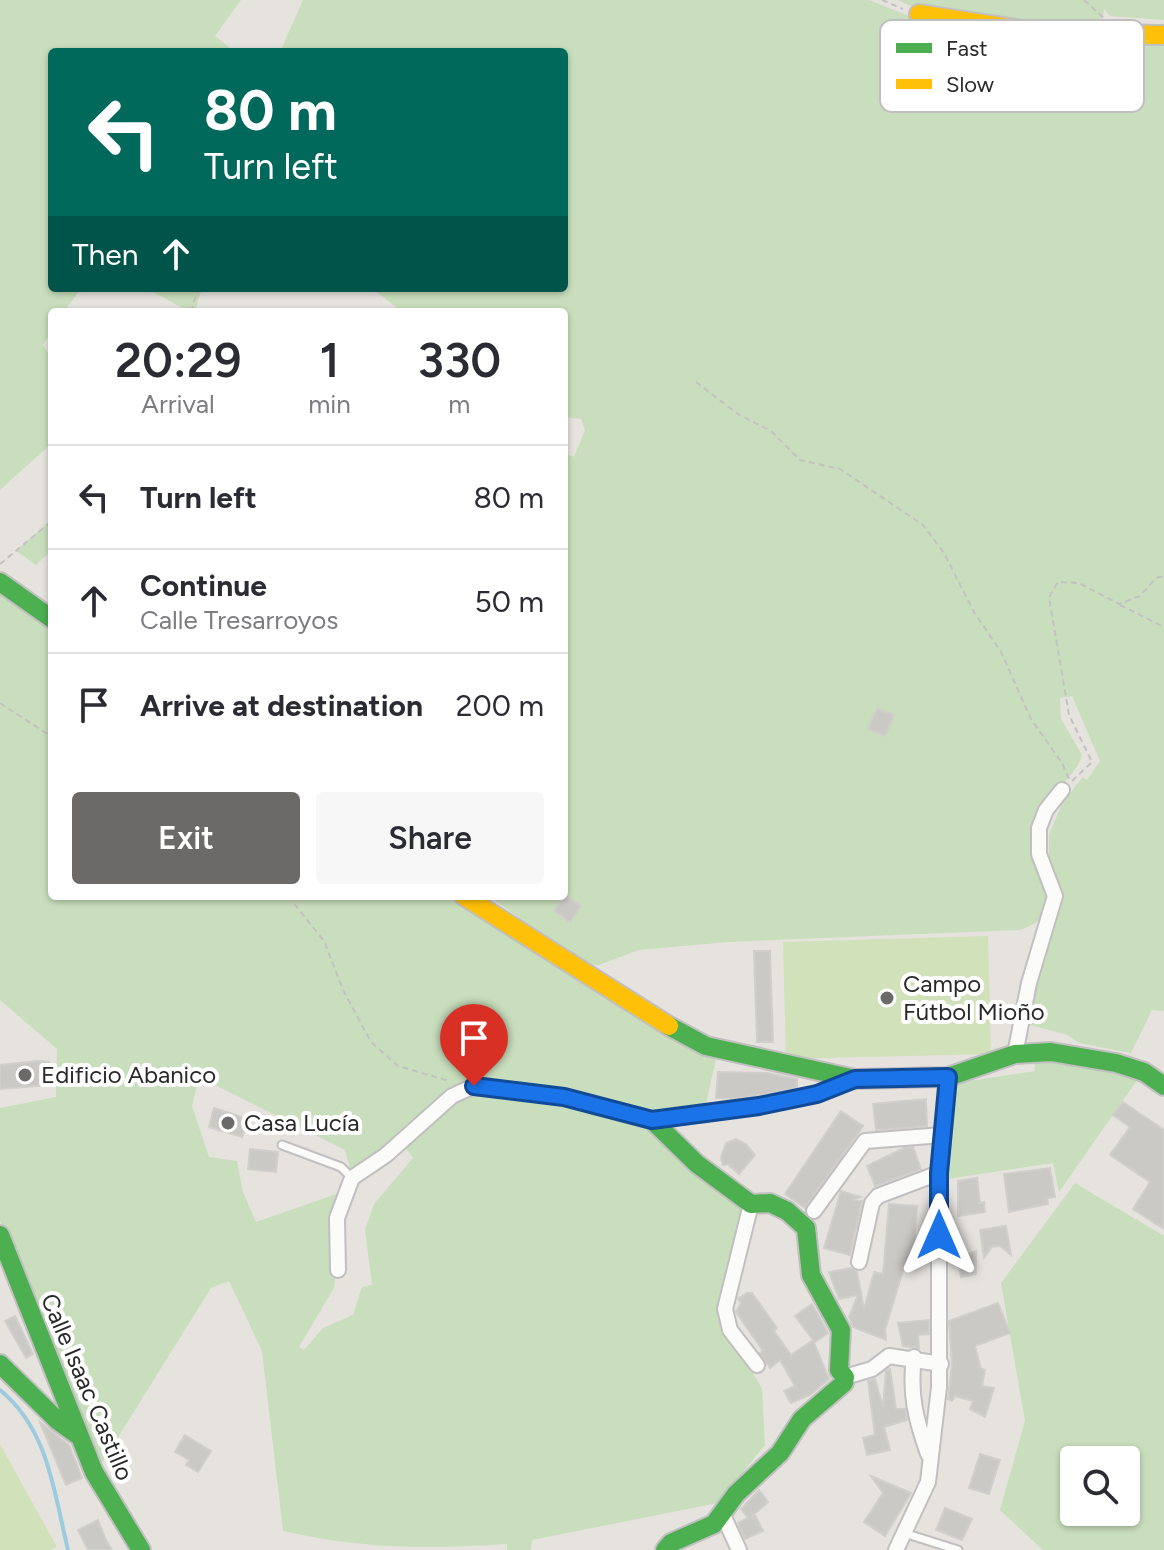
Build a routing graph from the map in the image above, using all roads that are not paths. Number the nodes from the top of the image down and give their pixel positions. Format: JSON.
{"nodes":[{"id":1,"x":919,"y":14,"type":"road end"},
{"id":2,"x":952,"y":20,"type":"edge"},
{"id":3,"x":1144,"y":35,"type":"edge"},
{"id":4,"x":1164,"y":35,"type":"edge"},
{"id":5,"x":0,"y":582,"type":"edge"},
{"id":6,"x":48,"y":616,"type":"edge"},
{"id":7,"x":1062,"y":790,"type":"dead end"},
{"id":8,"x":470,"y":900,"type":"edge"},
{"id":9,"x":1015,"y":1054,"type":"junction"},
{"id":10,"x":948,"y":1077,"type":"junction"},
{"id":11,"x":855,"y":1079,"type":"junction"},
{"id":12,"x":1162,"y":1081,"type":"edge"},
{"id":13,"x":652,"y":1120,"type":"junction"},
{"id":14,"x":943,"y":1135,"type":"junction"},
{"id":15,"x":282,"y":1145,"type":"dead end"},
{"id":16,"x":939,"y":1173,"type":"junction"},
{"id":17,"x":352,"y":1178,"type":"junction"},
{"id":18,"x":751,"y":1204,"type":"junction"},
{"id":19,"x":814,"y":1211,"type":"dead end"},
{"id":20,"x":0,"y":1235,"type":"edge"},
{"id":21,"x":859,"y":1262,"type":"dead end"},
{"id":22,"x":338,"y":1270,"type":"dead end"},
{"id":23,"x":914,"y":1357,"type":"junction"},
{"id":24,"x":0,"y":1364,"type":"edge"},
{"id":25,"x":941,"y":1364,"type":"junction"},
{"id":26,"x":757,"y":1365,"type":"dead end"},
{"id":27,"x":845,"y":1377,"type":"junction"},
{"id":28,"x":79,"y":1435,"type":"junction"},
{"id":29,"x":929,"y":1459,"type":"junction"},
{"id":30,"x":723,"y":1515,"type":"junction"},
{"id":31,"x":904,"y":1533,"type":"junction"},
{"id":32,"x":141,"y":1550,"type":"edge"},
{"id":33,"x":665,"y":1550,"type":"edge"},
{"id":34,"x":739,"y":1550,"type":"edge"},
{"id":35,"x":896,"y":1550,"type":"edge"},
{"id":36,"x":958,"y":1550,"type":"edge"}],
"edges":[{"from":1,"to":2,"type":"street"},
{"from":3,"to":4,"type":"street"},
{"from":5,"to":6,"type":"street"},
{"from":7,"to":9,"type":"street"},
{"from":8,"to":11,"type":"street"},
{"from":9,"to":10,"type":"street"},
{"from":9,"to":12,"type":"street"},
{"from":10,"to":11,"type":"street"},
{"from":10,"to":14,"type":"street"},
{"from":11,"to":13,"type":"street"},
{"from":13,"to":17,"type":"street"},
{"from":13,"to":18,"type":"street"},
{"from":14,"to":16,"type":"street"},
{"from":14,"to":19,"type":"street"},
{"from":15,"to":17,"type":"lane"},
{"from":16,"to":21,"type":"street"},
{"from":16,"to":25,"type":"street"},
{"from":17,"to":22,"type":"street"},
{"from":18,"to":26,"type":"street"},
{"from":18,"to":27,"type":"street"},
{"from":20,"to":28,"type":"street","name":"Calle Isaac Castillo"},
{"from":23,"to":25,"type":"street"},
{"from":23,"to":27,"type":"street"},
{"from":23,"to":29,"type":"street"},
{"from":24,"to":28,"type":"street"},
{"from":25,"to":29,"type":"street"},
{"from":27,"to":30,"type":"street"},
{"from":28,"to":32,"type":"street","name":"Calle Isaac Castillo"},
{"from":29,"to":31,"type":"street"},
{"from":30,"to":33,"type":"street"},
{"from":30,"to":34,"type":"street"},
{"from":31,"to":35,"type":"street"},
{"from":31,"to":36,"type":"lane"}]}
